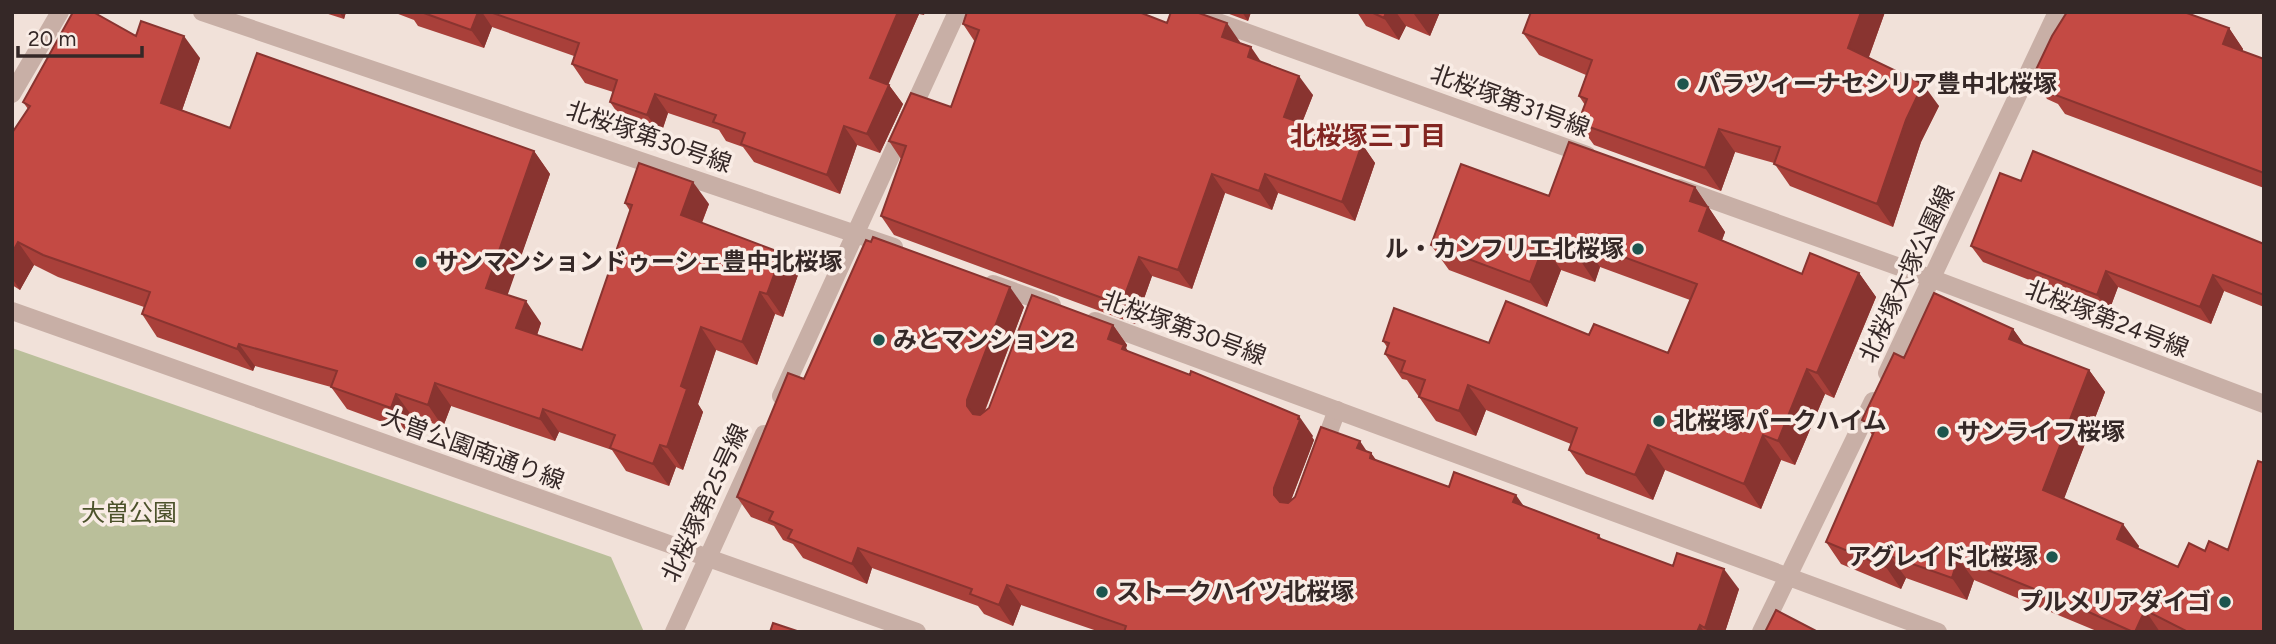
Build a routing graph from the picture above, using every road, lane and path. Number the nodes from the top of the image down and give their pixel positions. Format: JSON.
{"nodes":[{"id":1,"x":60,"y":12,"type":"edge"},
{"id":2,"x":202,"y":12,"type":"edge"},
{"id":3,"x":957,"y":12,"type":"edge"},
{"id":4,"x":1190,"y":12,"type":"edge"},
{"id":5,"x":2057,"y":12,"type":"edge"},
{"id":6,"x":12,"y":94,"type":"edge"},
{"id":7,"x":1607,"y":162,"type":"edge"},
{"id":8,"x":1659,"y":181,"type":"edge"},
{"id":9,"x":858,"y":234,"type":"junction"},
{"id":10,"x":909,"y":253,"type":"edge"},
{"id":11,"x":974,"y":277,"type":"edge"},
{"id":12,"x":1933,"y":279,"type":"junction"},
{"id":13,"x":12,"y":311,"type":"edge"},
{"id":14,"x":2264,"y":404,"type":"edge"},
{"id":15,"x":1337,"y":410,"type":"junction"},
{"id":16,"x":1313,"y":474,"type":"edge"},
{"id":17,"x":706,"y":558,"type":"junction"},
{"id":18,"x":1788,"y":576,"type":"junction"},
{"id":19,"x":674,"y":632,"type":"edge"},
{"id":20,"x":917,"y":632,"type":"edge"},
{"id":21,"x":1761,"y":632,"type":"edge"},
{"id":22,"x":1938,"y":632,"type":"edge"}],
"edges":[{"from":1,"to":6,"type":"street"},
{"from":2,"to":9,"type":"street","name":"北桜塚第30号線"},
{"from":3,"to":9,"type":"street","name":"北桜塚第25号線"},
{"from":4,"to":7,"type":"street","name":"北桜塚第31号線"},
{"from":5,"to":12,"type":"street","name":"北桜塚大塚公園線"},
{"from":8,"to":12,"type":"street"},
{"from":9,"to":10,"type":"street","name":"北桜塚第30号線"},
{"from":9,"to":17,"type":"street","name":"北桜塚第25号線"},
{"from":11,"to":15,"type":"street","name":"北桜塚第30号線"},
{"from":12,"to":14,"type":"street","name":"北桜塚第24号線"},
{"from":12,"to":18,"type":"street","name":"北桜塚大塚公園線"},
{"from":13,"to":17,"type":"street","name":"大曽公園南通り線"},
{"from":15,"to":16,"type":"street"},
{"from":15,"to":18,"type":"street","name":"北桜塚第30号線"},
{"from":17,"to":19,"type":"street","name":"北桜塚第25号線"},
{"from":17,"to":20,"type":"street","name":"大曽公園南通り線"},
{"from":18,"to":21,"type":"street","name":"北桜塚大塚公園線"},
{"from":18,"to":22,"type":"street","name":"北桜塚第30号線"}]}
